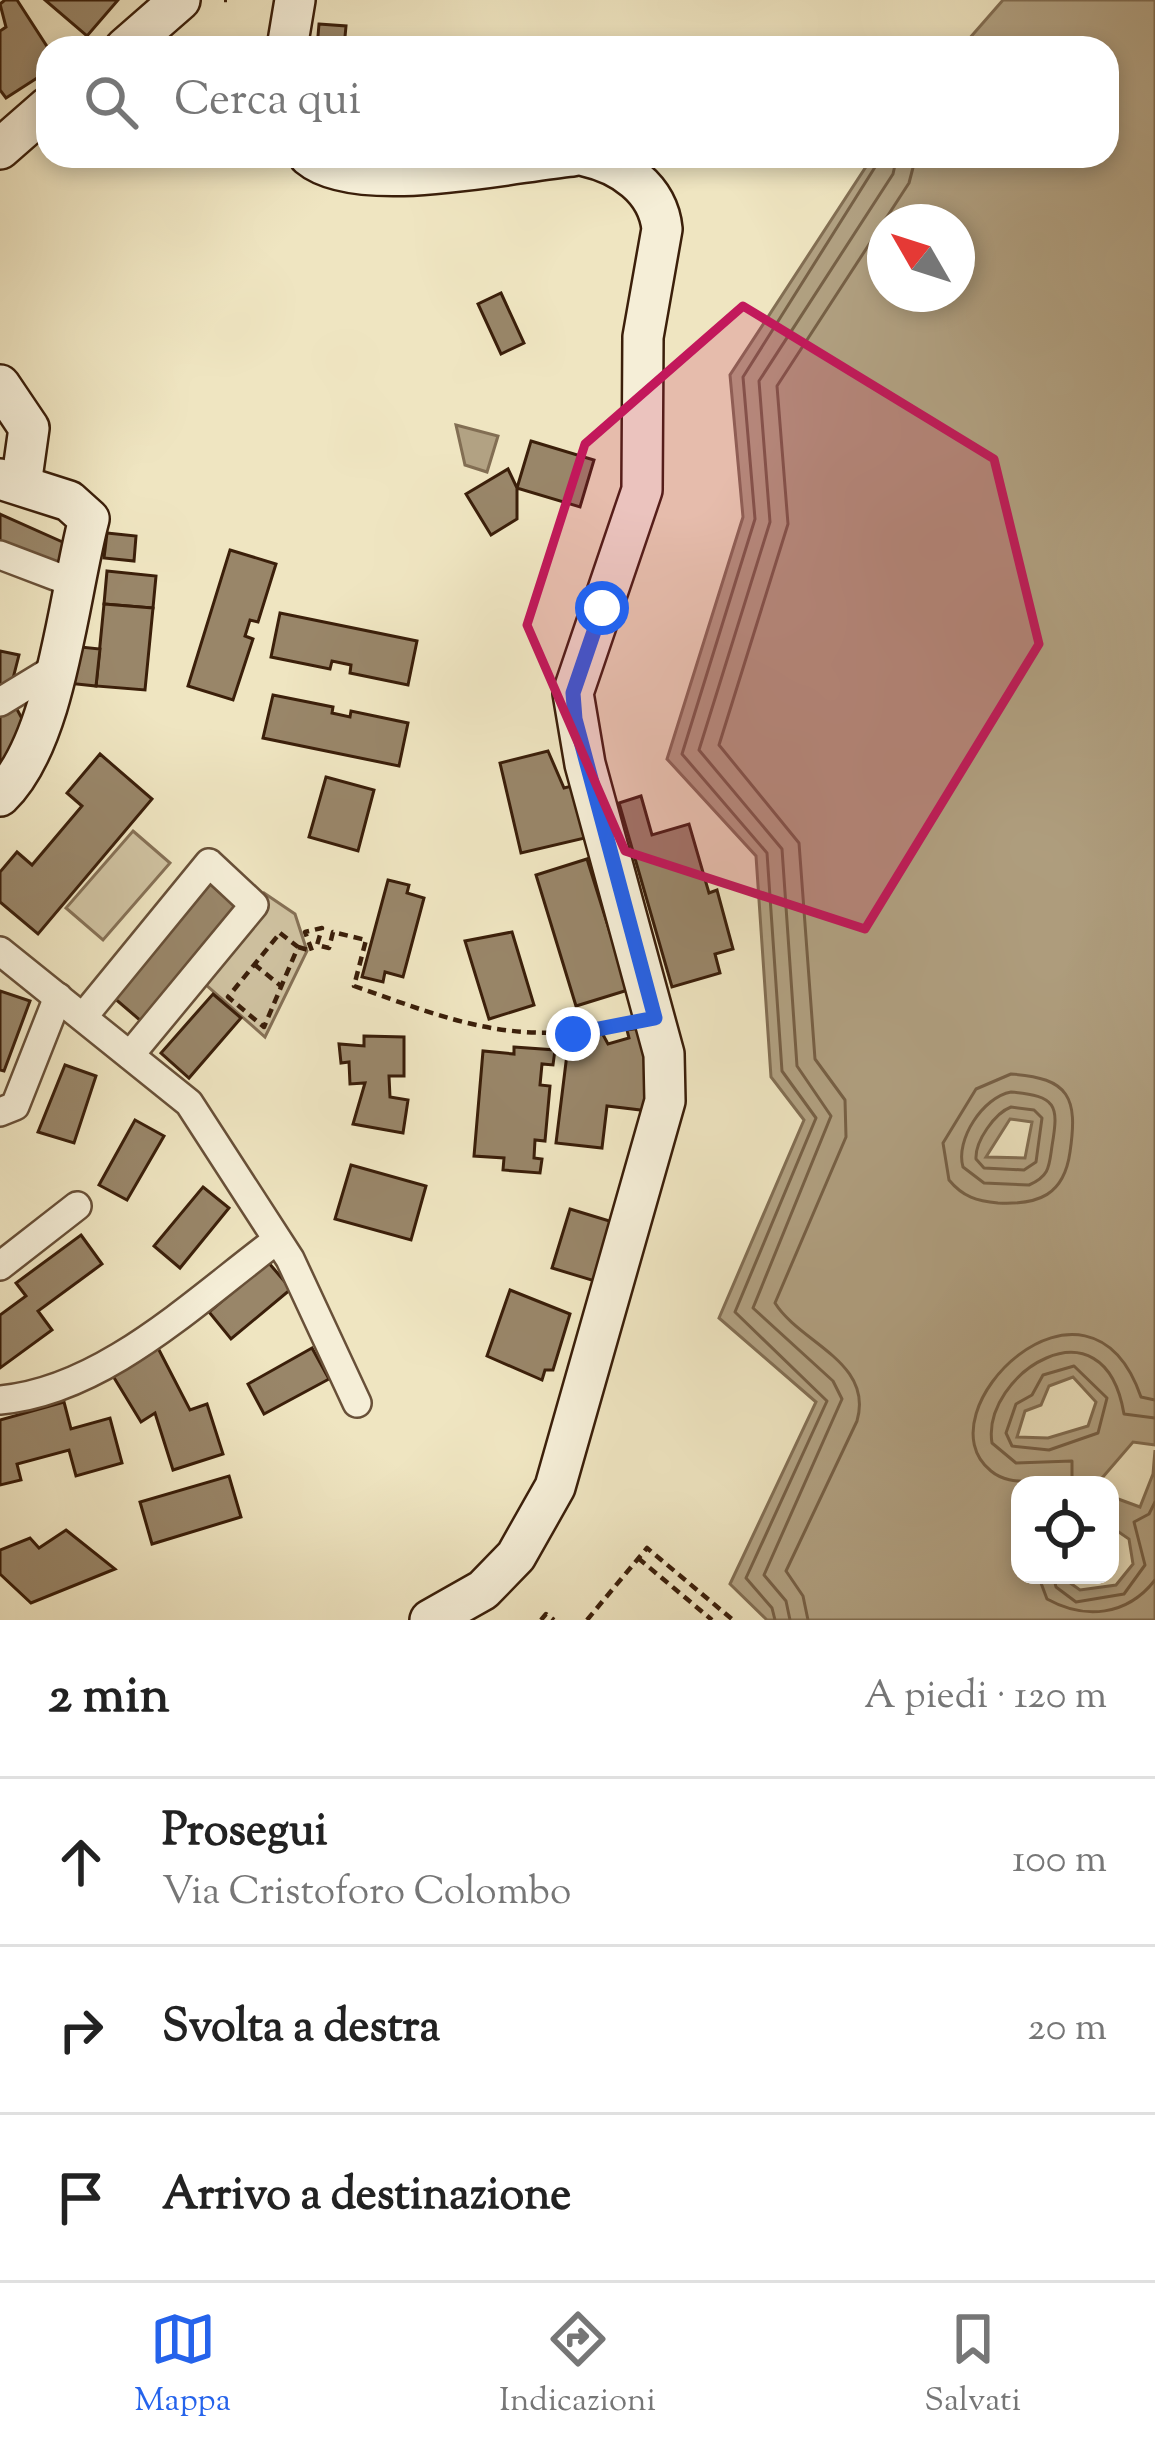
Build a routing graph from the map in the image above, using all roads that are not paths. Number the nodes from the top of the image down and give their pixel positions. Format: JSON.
{"nodes":[{"id":1,"x":180,"y":0,"type":"edge"},
{"id":2,"x":295,"y":0,"type":"edge"},
{"id":3,"x":139,"y":36,"type":"edge"},
{"id":4,"x":288,"y":36,"type":"edge"},
{"id":5,"x":36,"y":117,"type":"edge"},
{"id":6,"x":0,"y":149,"type":"edge"},
{"id":7,"x":329,"y":168,"type":"edge"},
{"id":8,"x":456,"y":168,"type":"edge"},
{"id":9,"x":622,"y":168,"type":"edge"},
{"id":10,"x":0,"y":385,"type":"edge"},
{"id":11,"x":24,"y":486,"type":"edge"},
{"id":12,"x":0,"y":555,"type":"edge"},
{"id":13,"x":71,"y":582,"type":"junction"},
{"id":14,"x":56,"y":668,"type":"junction"},
{"id":15,"x":0,"y":701,"type":"edge"},
{"id":16,"x":0,"y":796,"type":"edge"},
{"id":17,"x":0,"y":951,"type":"edge"},
{"id":18,"x":58,"y":997,"type":"junction"},
{"id":19,"x":83,"y":1017,"type":"junction"},
{"id":20,"x":130,"y":1055,"type":"junction"},
{"id":21,"x":0,"y":1112,"type":"edge"},
{"id":22,"x":77,"y":1206,"type":"dead end"},
{"id":23,"x":277,"y":1240,"type":"junction"},
{"id":24,"x":0,"y":1266,"type":"edge"},
{"id":25,"x":0,"y":1400,"type":"edge"},
{"id":26,"x":357,"y":1403,"type":"dead end"},
{"id":27,"x":430,"y":1620,"type":"edge"}],
"edges":[{"from":1,"to":3,"type":"street"},
{"from":2,"to":4,"type":"street"},
{"from":5,"to":6,"type":"street"},
{"from":7,"to":8,"type":"street"},
{"from":9,"to":27,"type":"street"},
{"from":10,"to":11,"type":"street"},
{"from":11,"to":13,"type":"street"},
{"from":12,"to":13,"type":"street"},
{"from":13,"to":14,"type":"street"},
{"from":14,"to":15,"type":"street"},
{"from":14,"to":16,"type":"street"},
{"from":17,"to":18,"type":"street"},
{"from":18,"to":19,"type":"street"},
{"from":18,"to":21,"type":"street"},
{"from":19,"to":20,"type":"street"},
{"from":19,"to":20,"type":"street"},
{"from":20,"to":23,"type":"street"},
{"from":22,"to":24,"type":"street"},
{"from":23,"to":25,"type":"street"},
{"from":23,"to":26,"type":"street"}]}
